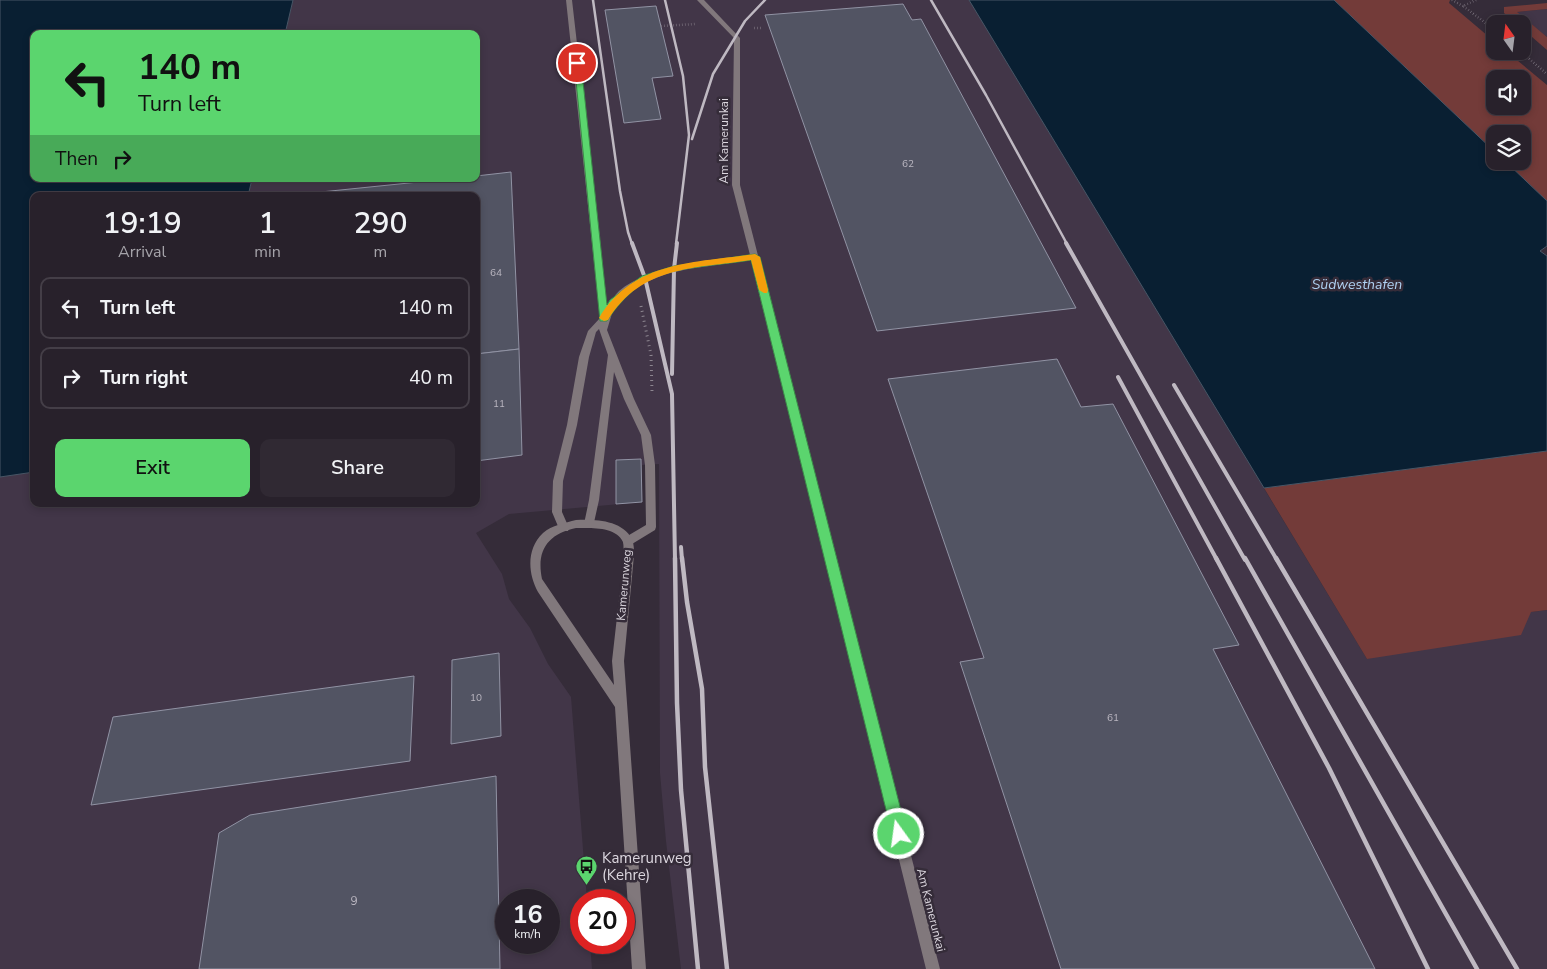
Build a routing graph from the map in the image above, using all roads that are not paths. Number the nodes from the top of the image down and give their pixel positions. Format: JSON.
{"nodes":[{"id":1,"x":569,"y":0,"type":"edge"},
{"id":2,"x":700,"y":0,"type":"edge"},
{"id":3,"x":755,"y":257,"type":"junction"},
{"id":4,"x":604,"y":318,"type":"junction"},
{"id":5,"x":612,"y":352,"type":"junction"},
{"id":6,"x":589,"y":524,"type":"junction"},
{"id":7,"x":564,"y":528,"type":"junction"},
{"id":8,"x":628,"y":541,"type":"junction"},
{"id":9,"x":621,"y":706,"type":"junction"},
{"id":10,"x":639,"y":969,"type":"edge"},
{"id":11,"x":933,"y":969,"type":"edge"}],
"edges":[{"from":1,"to":4,"type":"street"},
{"from":2,"to":3,"type":"street","name":"Am Kamerunkai"},
{"from":3,"to":4,"type":"street"},
{"from":3,"to":11,"type":"street","name":"Am Kamerunkai"},
{"from":4,"to":5,"type":"street"},
{"from":4,"to":7,"type":"street"},
{"from":5,"to":6,"type":"street"},
{"from":5,"to":8,"type":"street"},
{"from":6,"to":7,"type":"street","name":"Kamerunweg"},
{"from":6,"to":8,"type":"street","name":"Kamerunweg"},
{"from":7,"to":9,"type":"street","name":"Kamerunweg"},
{"from":8,"to":9,"type":"street","name":"Kamerunweg"},
{"from":9,"to":10,"type":"street","name":"Kamerunweg"}]}
